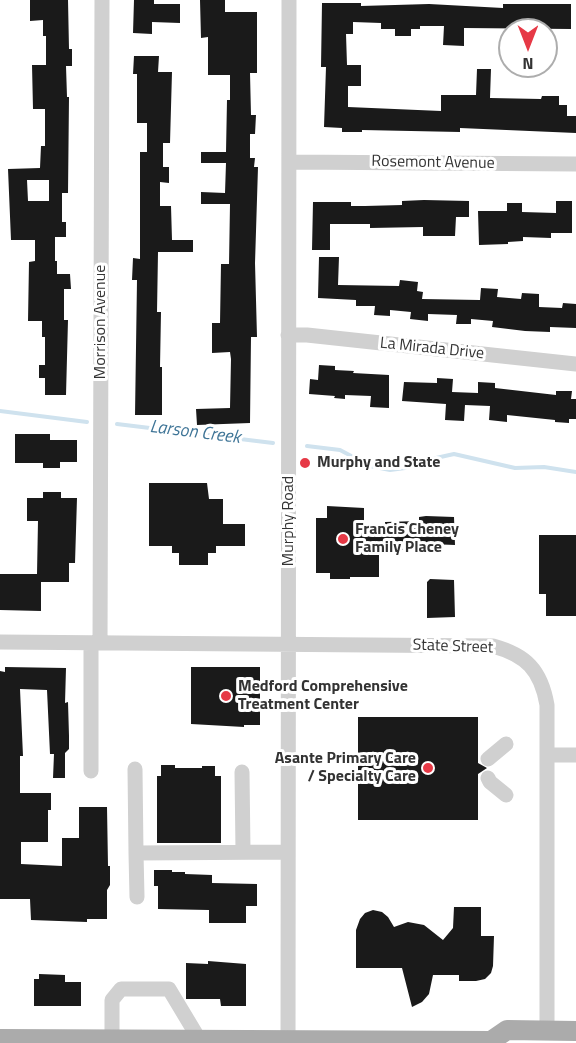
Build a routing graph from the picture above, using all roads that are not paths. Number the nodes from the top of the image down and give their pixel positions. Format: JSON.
{"nodes":[{"id":1,"x":102,"y":0,"type":"edge"},
{"id":2,"x":289,"y":0,"type":"edge"},
{"id":3,"x":290,"y":162,"type":"junction"},
{"id":4,"x":576,"y":164,"type":"edge"},
{"id":5,"x":288,"y":335,"type":"junction"},
{"id":6,"x":576,"y":364,"type":"edge"},
{"id":7,"x":0,"y":642,"type":"edge"},
{"id":8,"x":95,"y":643,"type":"junction"},
{"id":9,"x":289,"y":644,"type":"junction"},
{"id":10,"x":506,"y":744,"type":"dead end"},
{"id":11,"x":547,"y":755,"type":"junction"},
{"id":12,"x":576,"y":755,"type":"edge"},
{"id":13,"x":488,"y":759,"type":"dead end"},
{"id":14,"x":135,"y":769,"type":"dead end"},
{"id":15,"x":91,"y":771,"type":"dead end"},
{"id":16,"x":242,"y":772,"type":"dead end"},
{"id":17,"x":488,"y":778,"type":"dead end"},
{"id":18,"x":506,"y":795,"type":"dead end"},
{"id":19,"x":243,"y":851,"type":"junction"},
{"id":20,"x":288,"y":852,"type":"junction"},
{"id":21,"x":136,"y":853,"type":"junction"},
{"id":22,"x":137,"y":897,"type":"dead end"},
{"id":23,"x":547,"y":1030,"type":"junction"},
{"id":24,"x":576,"y":1031,"type":"edge"},
{"id":25,"x":112,"y":1038,"type":"junction"},
{"id":26,"x":0,"y":1039,"type":"edge"},
{"id":27,"x":200,"y":1039,"type":"junction"},
{"id":28,"x":62,"y":1041,"type":"edge"},
{"id":29,"x":288,"y":1041,"type":"edge"},
{"id":30,"x":361,"y":1041,"type":"edge"},
{"id":31,"x":492,"y":1042,"type":"edge"}],
"edges":[{"from":1,"to":8,"type":"street","name":"Morrison Avenue"},
{"from":2,"to":3,"type":"street","name":"Murphy Road"},
{"from":3,"to":4,"type":"street","name":"Rosemont Avenue"},
{"from":3,"to":5,"type":"street","name":"Murphy Road"},
{"from":5,"to":6,"type":"street","name":"La Mirada Drive"},
{"from":5,"to":9,"type":"street","name":"Murphy Road"},
{"from":7,"to":8,"type":"street","name":"State Street"},
{"from":8,"to":9,"type":"street","name":"State Street"},
{"from":8,"to":15,"type":"street","name":"Morrison Avenue"},
{"from":9,"to":11,"type":"street","name":"State Street"},
{"from":9,"to":20,"type":"street","name":"Murphy Road"},
{"from":10,"to":13,"type":"street"},
{"from":11,"to":12,"type":"street"},
{"from":11,"to":23,"type":"street","name":"State Street"},
{"from":14,"to":21,"type":"street"},
{"from":16,"to":19,"type":"street"},
{"from":17,"to":18,"type":"street"},
{"from":19,"to":20,"type":"street"},
{"from":19,"to":21,"type":"street"},
{"from":20,"to":29,"type":"street","name":"Murphy Road"},
{"from":21,"to":22,"type":"street"},
{"from":23,"to":24,"type":"main road"},
{"from":23,"to":31,"type":"main road"},
{"from":25,"to":27,"type":"main road"},
{"from":25,"to":27,"type":"street"},
{"from":25,"to":28,"type":"main road"},
{"from":26,"to":28,"type":"main road"},
{"from":27,"to":29,"type":"main road"},
{"from":29,"to":30,"type":"main road"},
{"from":30,"to":31,"type":"main road"}]}
